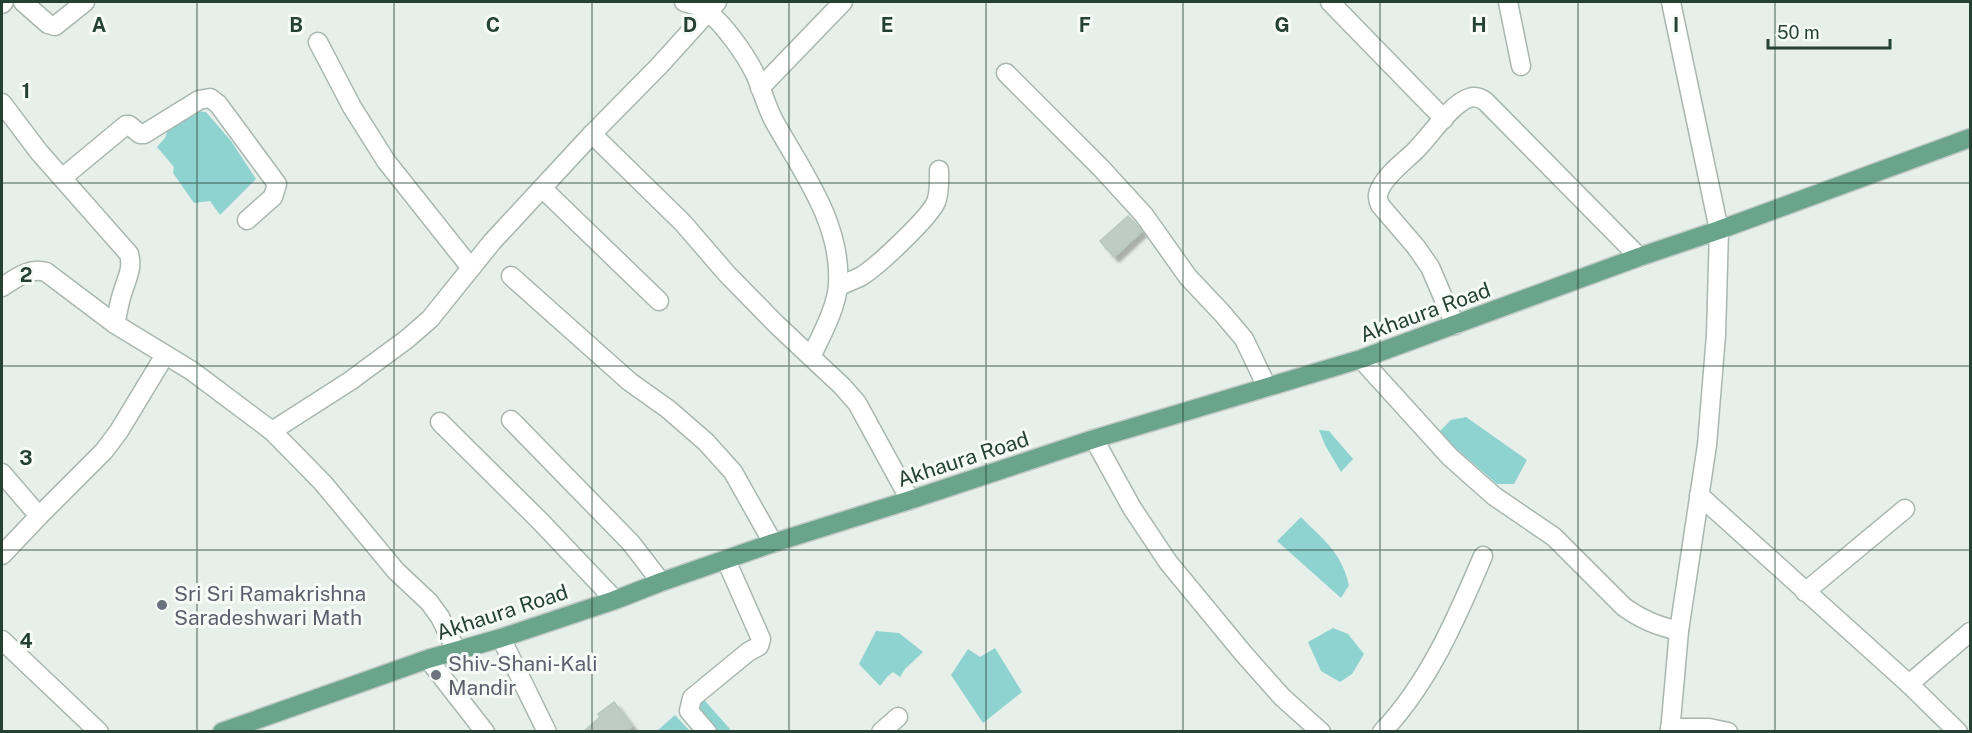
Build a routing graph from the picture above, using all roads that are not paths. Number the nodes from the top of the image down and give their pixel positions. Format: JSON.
{"nodes":[{"id":1,"x":23,"y":2,"type":"edge"},
{"id":2,"x":85,"y":2,"type":"edge"},
{"id":3,"x":684,"y":2,"type":"edge"},
{"id":4,"x":843,"y":2,"type":"edge"},
{"id":5,"x":1330,"y":2,"type":"edge"},
{"id":6,"x":1508,"y":2,"type":"edge"},
{"id":7,"x":1671,"y":2,"type":"edge"},
{"id":8,"x":712,"y":7,"type":"edge"},
{"id":9,"x":318,"y":42,"type":"dead end"},
{"id":10,"x":1521,"y":66,"type":"dead end"},
{"id":11,"x":1006,"y":73,"type":"dead end"},
{"id":12,"x":760,"y":88,"type":"junction"},
{"id":13,"x":2,"y":103,"type":"edge"},
{"id":14,"x":1443,"y":119,"type":"junction"},
{"id":15,"x":592,"y":134,"type":"junction"},
{"id":16,"x":1971,"y":138,"type":"edge"},
{"id":17,"x":939,"y":170,"type":"dead end"},
{"id":18,"x":62,"y":178,"type":"junction"},
{"id":19,"x":542,"y":188,"type":"junction"},
{"id":20,"x":247,"y":220,"type":"dead end"},
{"id":21,"x":1719,"y":230,"type":"junction"},
{"id":22,"x":1639,"y":257,"type":"junction"},
{"id":23,"x":471,"y":268,"type":"junction"},
{"id":24,"x":511,"y":276,"type":"dead end"},
{"id":25,"x":838,"y":286,"type":"junction"},
{"id":26,"x":2,"y":287,"type":"edge"},
{"id":27,"x":659,"y":301,"type":"dead end"},
{"id":28,"x":116,"y":321,"type":"junction"},
{"id":29,"x":1455,"y":325,"type":"junction"},
{"id":30,"x":165,"y":355,"type":"junction"},
{"id":31,"x":811,"y":357,"type":"junction"},
{"id":32,"x":1361,"y":359,"type":"junction"},
{"id":33,"x":1267,"y":387,"type":"junction"},
{"id":34,"x":511,"y":420,"type":"dead end"},
{"id":35,"x":440,"y":422,"type":"dead end"},
{"id":36,"x":272,"y":431,"type":"junction"},
{"id":37,"x":1094,"y":439,"type":"junction"},
{"id":38,"x":2,"y":473,"type":"edge"},
{"id":39,"x":1699,"y":495,"type":"junction"},
{"id":40,"x":910,"y":500,"type":"junction"},
{"id":41,"x":1905,"y":508,"type":"dead end"},
{"id":42,"x":39,"y":516,"type":"junction"},
{"id":43,"x":773,"y":543,"type":"junction"},
{"id":44,"x":2,"y":555,"type":"edge"},
{"id":45,"x":1483,"y":556,"type":"dead end"},
{"id":46,"x":726,"y":560,"type":"junction"},
{"id":47,"x":661,"y":582,"type":"junction"},
{"id":48,"x":1805,"y":592,"type":"junction"},
{"id":49,"x":615,"y":600,"type":"junction"},
{"id":50,"x":1679,"y":630,"type":"junction"},
{"id":51,"x":1971,"y":632,"type":"edge"},
{"id":52,"x":501,"y":638,"type":"junction"},
{"id":53,"x":2,"y":640,"type":"edge"},
{"id":54,"x":457,"y":652,"type":"junction"},
{"id":55,"x":428,"y":659,"type":"junction"},
{"id":56,"x":1909,"y":684,"type":"junction"},
{"id":57,"x":897,"y":717,"type":"dead end"},
{"id":58,"x":232,"y":730,"type":"edge"},
{"id":59,"x":1670,"y":730,"type":"edge"},
{"id":60,"x":99,"y":732,"type":"edge"},
{"id":61,"x":484,"y":732,"type":"edge"},
{"id":62,"x":547,"y":732,"type":"edge"},
{"id":63,"x":707,"y":732,"type":"edge"},
{"id":64,"x":881,"y":732,"type":"edge"},
{"id":65,"x":1321,"y":732,"type":"edge"},
{"id":66,"x":1382,"y":732,"type":"edge"},
{"id":67,"x":1728,"y":732,"type":"edge"},
{"id":68,"x":1958,"y":732,"type":"edge"}],
"edges":[{"from":1,"to":2,"type":"street"},
{"from":3,"to":8,"type":"street"},
{"from":4,"to":12,"type":"street"},
{"from":5,"to":14,"type":"street"},
{"from":6,"to":10,"type":"street"},
{"from":7,"to":21,"type":"street"},
{"from":8,"to":12,"type":"street"},
{"from":8,"to":15,"type":"street"},
{"from":9,"to":23,"type":"street"},
{"from":11,"to":33,"type":"street"},
{"from":12,"to":25,"type":"street"},
{"from":13,"to":18,"type":"street"},
{"from":14,"to":22,"type":"street"},
{"from":14,"to":29,"type":"street"},
{"from":15,"to":19,"type":"street"},
{"from":15,"to":31,"type":"street"},
{"from":16,"to":21,"type":"main road","name":"Akhaura Road"},
{"from":17,"to":25,"type":"street"},
{"from":18,"to":20,"type":"street"},
{"from":18,"to":28,"type":"street"},
{"from":19,"to":23,"type":"street"},
{"from":19,"to":27,"type":"street"},
{"from":21,"to":22,"type":"main road","name":"Akhaura Road"},
{"from":21,"to":39,"type":"street"},
{"from":22,"to":29,"type":"main road","name":"Akhaura Road"},
{"from":23,"to":36,"type":"street"},
{"from":24,"to":43,"type":"street"},
{"from":25,"to":31,"type":"street"},
{"from":26,"to":28,"type":"street"},
{"from":28,"to":30,"type":"street"},
{"from":29,"to":32,"type":"main road","name":"Akhaura Road"},
{"from":30,"to":36,"type":"street"},
{"from":30,"to":42,"type":"street"},
{"from":31,"to":40,"type":"street"},
{"from":32,"to":33,"type":"main road","name":"Akhaura Road"},
{"from":32,"to":50,"type":"street"},
{"from":33,"to":37,"type":"main road","name":"Akhaura Road"},
{"from":34,"to":47,"type":"street"},
{"from":35,"to":49,"type":"street"},
{"from":36,"to":54,"type":"street"},
{"from":37,"to":40,"type":"main road","name":"Akhaura Road"},
{"from":37,"to":65,"type":"street"},
{"from":38,"to":42,"type":"street"},
{"from":39,"to":48,"type":"street"},
{"from":39,"to":50,"type":"street"},
{"from":40,"to":43,"type":"main road","name":"Akhaura Road"},
{"from":41,"to":48,"type":"street"},
{"from":42,"to":44,"type":"street"},
{"from":43,"to":46,"type":"main road","name":"Akhaura Road"},
{"from":45,"to":66,"type":"street"},
{"from":46,"to":47,"type":"main road","name":"Akhaura Road"},
{"from":46,"to":63,"type":"street"},
{"from":47,"to":49,"type":"main road","name":"Akhaura Road"},
{"from":48,"to":56,"type":"street"},
{"from":49,"to":52,"type":"main road","name":"Akhaura Road"},
{"from":50,"to":59,"type":"street"},
{"from":51,"to":56,"type":"street"},
{"from":52,"to":54,"type":"main road","name":"Akhaura Road"},
{"from":52,"to":62,"type":"street"},
{"from":53,"to":60,"type":"street"},
{"from":54,"to":55,"type":"main road","name":"Akhaura Road"},
{"from":55,"to":58,"type":"main road","name":"Akhaura Road"},
{"from":55,"to":61,"type":"street"},
{"from":56,"to":68,"type":"street"},
{"from":57,"to":64,"type":"street"},
{"from":59,"to":67,"type":"street"}]}
